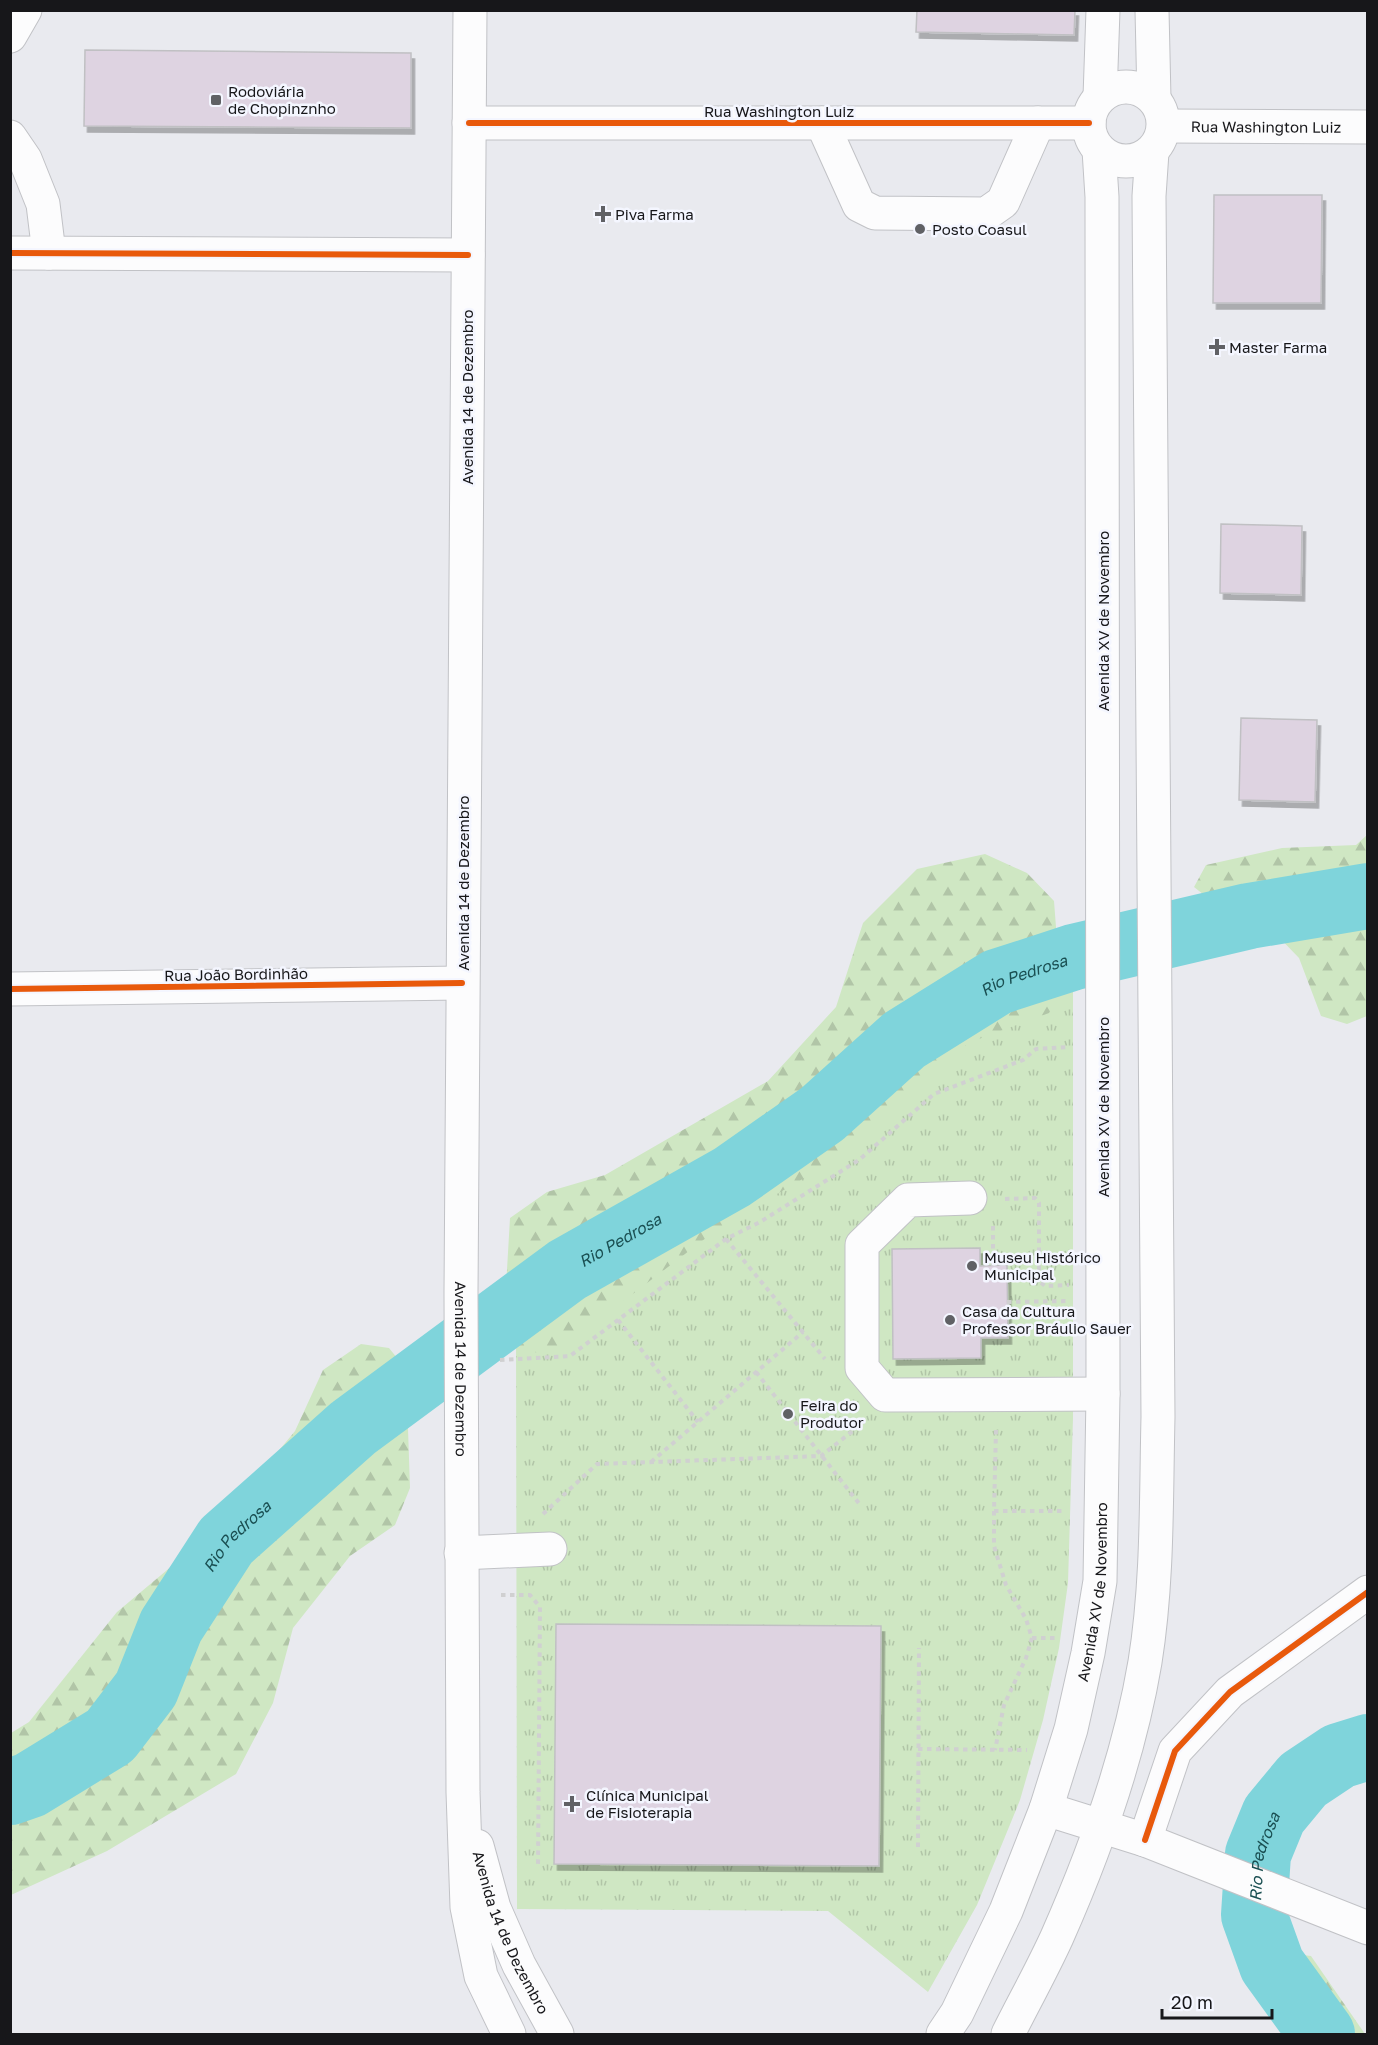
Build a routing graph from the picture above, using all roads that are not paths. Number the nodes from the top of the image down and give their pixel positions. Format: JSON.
{"nodes":[{"id":1,"x":25,"y":10,"type":"edge"},
{"id":2,"x":470,"y":10,"type":"edge"},
{"id":3,"x":1103,"y":10,"type":"edge"},
{"id":4,"x":1152,"y":10,"type":"edge"},
{"id":5,"x":10,"y":36,"type":"edge"},
{"id":6,"x":469,"y":123,"type":"junction"},
{"id":7,"x":822,"y":123,"type":"junction"},
{"id":8,"x":1038,"y":123,"type":"junction"},
{"id":9,"x":1096,"y":123,"type":"junction"},
{"id":10,"x":1156,"y":126,"type":"junction"},
{"id":11,"x":1368,"y":127,"type":"edge"},
{"id":12,"x":10,"y":137,"type":"edge"},
{"id":13,"x":10,"y":253,"type":"edge"},
{"id":14,"x":50,"y":254,"type":"junction"},
{"id":15,"x":468,"y":255,"type":"junction"},
{"id":16,"x":462,"y":983,"type":"junction"},
{"id":17,"x":10,"y":989,"type":"edge"},
{"id":18,"x":984,"y":1199,"type":"road end"},
{"id":19,"x":1103,"y":1394,"type":"junction"},
{"id":20,"x":550,"y":1549,"type":"dead end"},
{"id":21,"x":461,"y":1553,"type":"junction"},
{"id":22,"x":1368,"y":1592,"type":"edge"},
{"id":23,"x":463,"y":1792,"type":"junction"},
{"id":24,"x":1046,"y":1809,"type":"junction"},
{"id":25,"x":1101,"y":1826,"type":"junction"},
{"id":26,"x":1144,"y":1840,"type":"junction"},
{"id":27,"x":1368,"y":1928,"type":"edge"},
{"id":28,"x":508,"y":2034,"type":"edge"},
{"id":29,"x":557,"y":2034,"type":"edge"},
{"id":30,"x":943,"y":2034,"type":"edge"},
{"id":31,"x":1008,"y":2034,"type":"edge"}],
"edges":[{"from":1,"to":5,"type":"main road"},
{"from":2,"to":6,"type":"main road","name":"Avenida 14 de Dezembro"},
{"from":3,"to":9,"type":"main road","name":"Avenida XV de Novembro"},
{"from":4,"to":10,"type":"main road"},
{"from":6,"to":7,"type":"main road","name":"Rua Washington Luiz"},
{"from":6,"to":15,"type":"main road","name":"Avenida 14 de Dezembro"},
{"from":7,"to":8,"type":"main road","name":"Rua Washington Luiz"},
{"from":7,"to":8,"type":"main road"},
{"from":8,"to":9,"type":"main road","name":"Rua Washington Luiz"},
{"from":9,"to":10,"type":"main road"},
{"from":9,"to":10,"type":"main road"},
{"from":9,"to":19,"type":"main road","name":"Avenida XV de Novembro"},
{"from":10,"to":11,"type":"main road","name":"Rua Washington Luiz"},
{"from":10,"to":25,"type":"main road"},
{"from":12,"to":14,"type":"main road"},
{"from":13,"to":14,"type":"main road"},
{"from":14,"to":15,"type":"main road"},
{"from":15,"to":16,"type":"main road","name":"Avenida 14 de Dezembro"},
{"from":16,"to":17,"type":"main road","name":"Rua João Bordinhão"},
{"from":16,"to":21,"type":"main road","name":"Avenida 14 de Dezembro"},
{"from":18,"to":19,"type":"main road"},
{"from":19,"to":24,"type":"main road","name":"Avenida XV de Novembro"},
{"from":20,"to":21,"type":"main road"},
{"from":21,"to":23,"type":"main road","name":"Avenida 14 de Dezembro"},
{"from":22,"to":26,"type":"main road"},
{"from":23,"to":28,"type":"main road","name":"Avenida 14 de Dezembro"},
{"from":23,"to":29,"type":"main road","name":"Avenida 14 de Dezembro"},
{"from":24,"to":25,"type":"main road"},
{"from":24,"to":30,"type":"main road","name":"Avenida XV de Novembro"},
{"from":25,"to":26,"type":"main road"},
{"from":25,"to":31,"type":"main road"},
{"from":26,"to":27,"type":"main road"}]}
